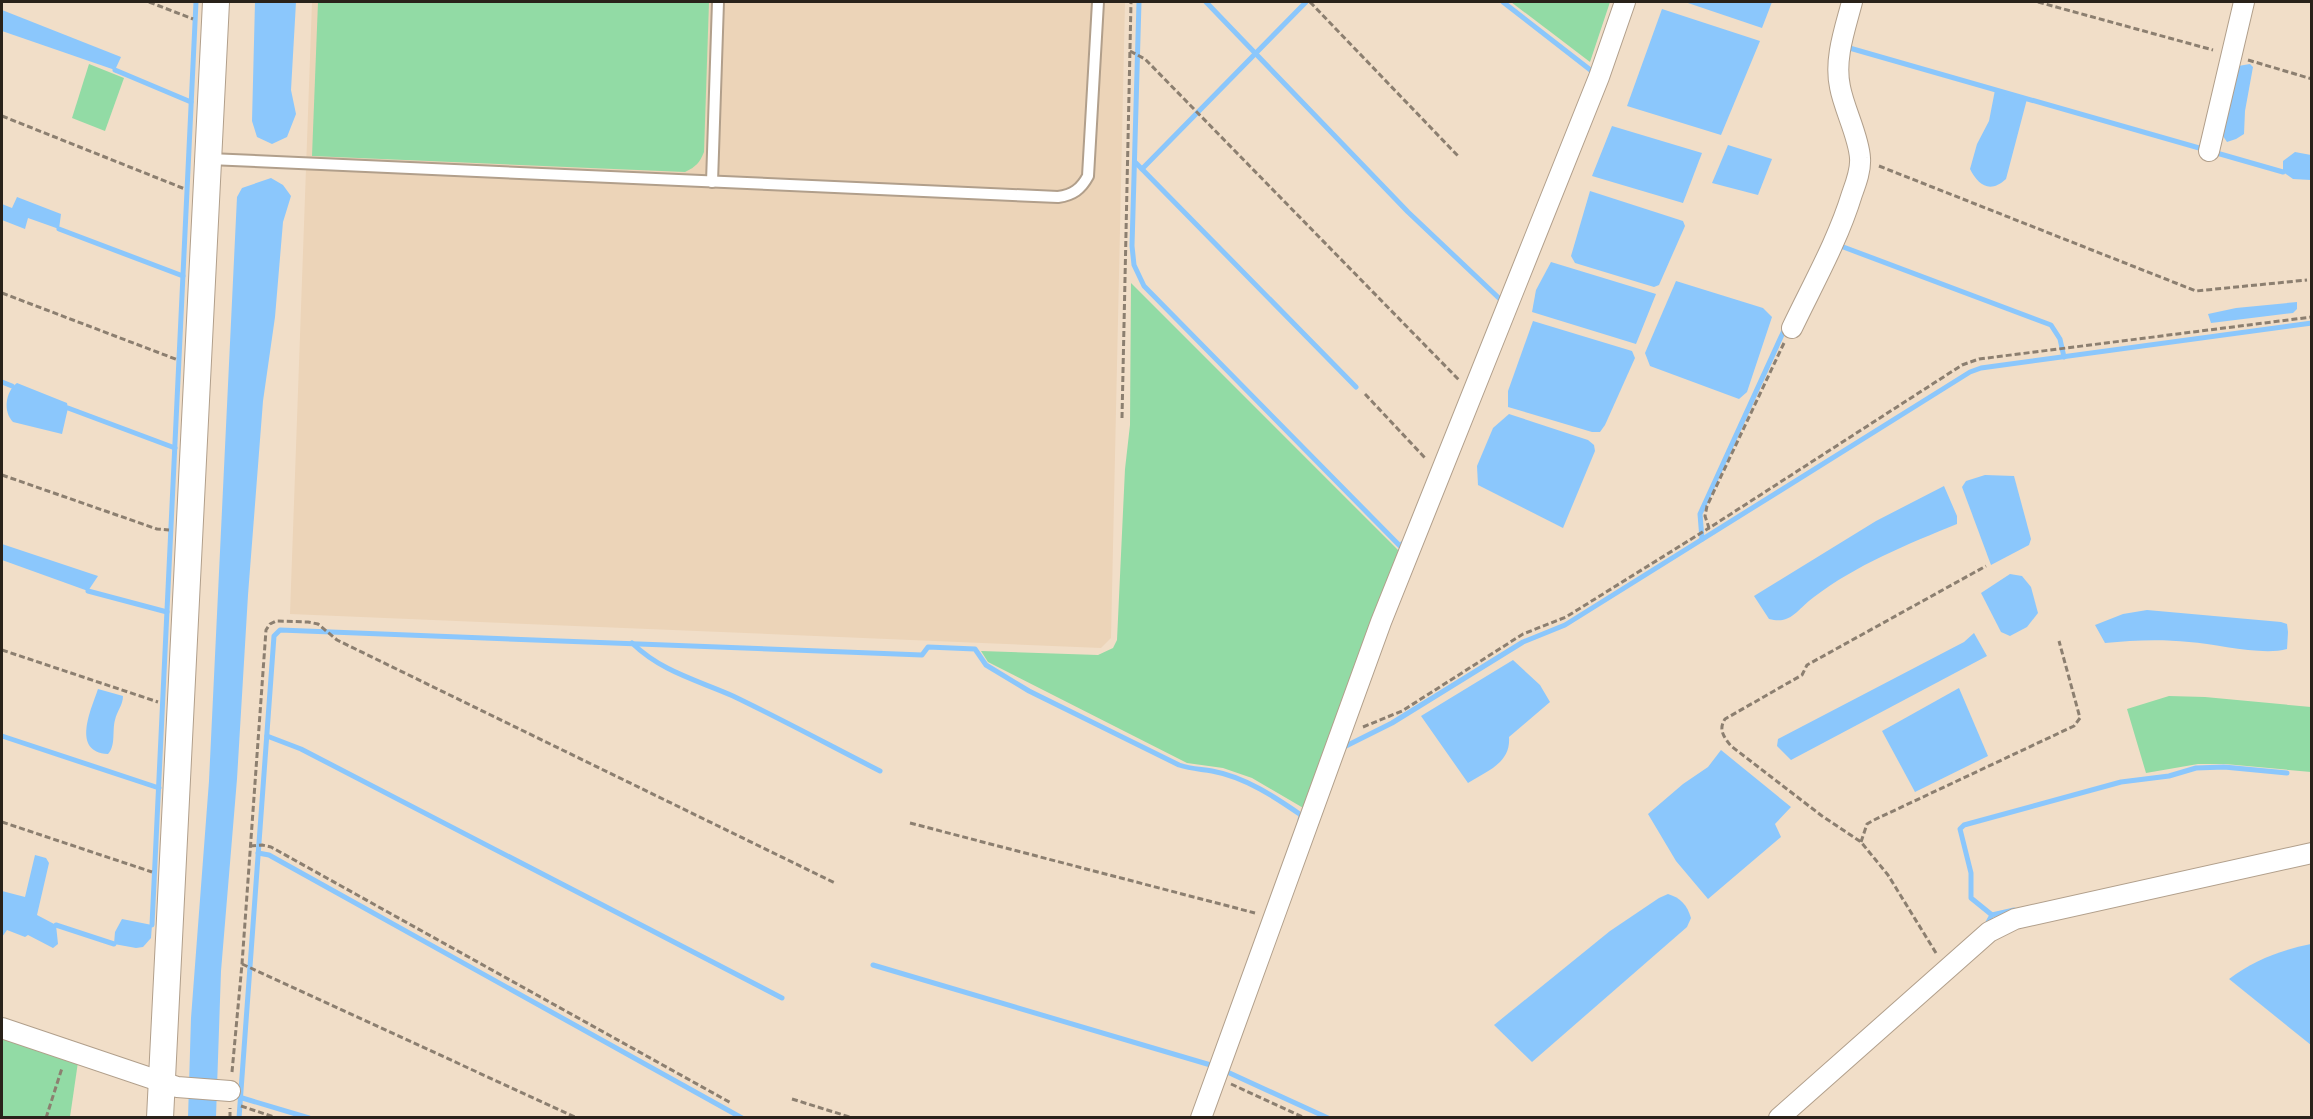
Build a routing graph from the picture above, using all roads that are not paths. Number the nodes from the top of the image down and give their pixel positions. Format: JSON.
{"nodes":[{"id":1,"x":216,"y":2,"type":"edge"},
{"id":2,"x":718,"y":2,"type":"edge"},
{"id":3,"x":1098,"y":2,"type":"edge"},
{"id":4,"x":1625,"y":2,"type":"edge"},
{"id":5,"x":1852,"y":2,"type":"edge"},
{"id":6,"x":2244,"y":2,"type":"edge"},
{"id":7,"x":2209,"y":151,"type":"dead end"},
{"id":8,"x":209,"y":159,"type":"junction"},
{"id":9,"x":712,"y":182,"type":"junction"},
{"id":10,"x":1792,"y":328,"type":"road end"},
{"id":11,"x":2312,"y":853,"type":"edge"},
{"id":12,"x":2,"y":1028,"type":"edge"},
{"id":13,"x":169,"y":1084,"type":"junction"},
{"id":14,"x":234,"y":1098,"type":"road end"},
{"id":15,"x":160,"y":1118,"type":"edge"},
{"id":16,"x":1201,"y":1118,"type":"edge"},
{"id":17,"x":1779,"y":1118,"type":"edge"}],
"edges":[{"from":1,"to":8,"type":"street"},
{"from":2,"to":9,"type":"lane"},
{"from":3,"to":9,"type":"lane"},
{"from":4,"to":16,"type":"street"},
{"from":5,"to":10,"type":"street"},
{"from":6,"to":7,"type":"street"},
{"from":8,"to":9,"type":"lane"},
{"from":8,"to":13,"type":"street"},
{"from":11,"to":17,"type":"street"},
{"from":12,"to":13,"type":"street"},
{"from":13,"to":14,"type":"street"},
{"from":13,"to":15,"type":"street"}]}
